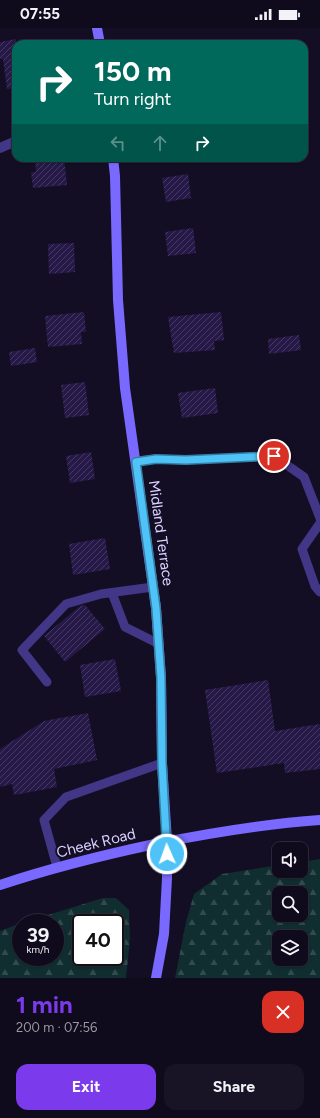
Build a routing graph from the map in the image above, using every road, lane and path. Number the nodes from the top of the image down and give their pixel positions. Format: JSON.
{"nodes":[{"id":1,"x":97,"y":28,"type":"edge"},
{"id":2,"x":99,"y":40,"type":"edge"},
{"id":3,"x":12,"y":143,"type":"edge"},
{"id":4,"x":0,"y":148,"type":"edge"},
{"id":5,"x":113,"y":162,"type":"edge"},
{"id":6,"x":136,"y":462,"type":"junction"},
{"id":7,"x":320,"y":518,"type":"edge"},
{"id":8,"x":320,"y":523,"type":"edge"},
{"id":9,"x":153,"y":587,"type":"junction"},
{"id":10,"x":320,"y":592,"type":"edge"},
{"id":11,"x":112,"y":593,"type":"junction"},
{"id":12,"x":159,"y":644,"type":"junction"},
{"id":13,"x":47,"y":682,"type":"dead end"},
{"id":14,"x":162,"y":763,"type":"junction"},
{"id":15,"x":320,"y":820,"type":"edge"},
{"id":16,"x":167,"y":841,"type":"junction"},
{"id":17,"x":57,"y":867,"type":"junction"},
{"id":18,"x":0,"y":885,"type":"edge"},
{"id":19,"x":156,"y":978,"type":"edge"}],
"edges":[{"from":1,"to":2,"type":"street"},
{"from":3,"to":4,"type":"street"},
{"from":5,"to":6,"type":"street","name":"Midland Terrace"},
{"from":6,"to":7,"type":"lane"},
{"from":6,"to":9,"type":"street","name":"Midland Terrace"},
{"from":8,"to":10,"type":"lane"},
{"from":9,"to":11,"type":"lane"},
{"from":9,"to":12,"type":"street","name":"Midland Terrace"},
{"from":11,"to":12,"type":"lane"},
{"from":11,"to":13,"type":"lane"},
{"from":12,"to":14,"type":"street","name":"Midland Terrace"},
{"from":14,"to":16,"type":"street","name":"Midland Terrace"},
{"from":14,"to":17,"type":"lane"},
{"from":15,"to":16,"type":"street","name":"Cheek Road"},
{"from":16,"to":17,"type":"street","name":"Cheek Road"},
{"from":16,"to":19,"type":"street","name":"Midland Terrace"},
{"from":17,"to":18,"type":"street","name":"Cheek Road"}]}
